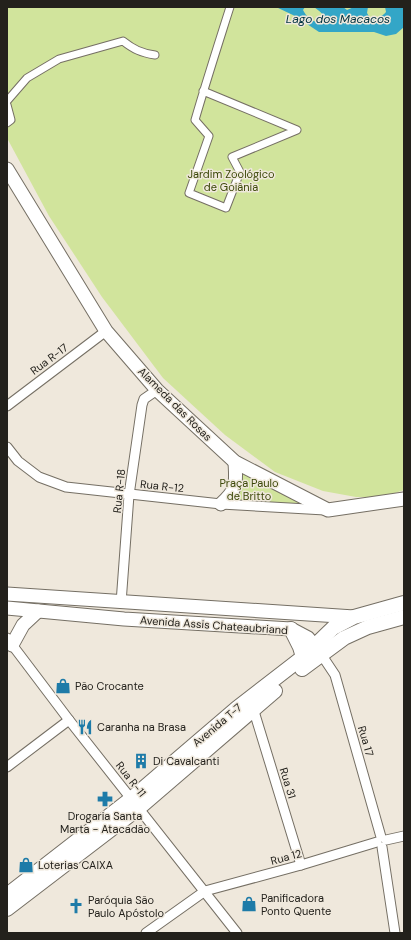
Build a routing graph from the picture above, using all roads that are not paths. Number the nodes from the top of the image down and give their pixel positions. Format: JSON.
{"nodes":[{"id":1,"x":230,"y":7,"type":"edge"},
{"id":2,"x":155,"y":54,"type":"dead end"},
{"id":3,"x":203,"y":91,"type":"junction"},
{"id":4,"x":7,"y":101,"type":"edge"},
{"id":5,"x":7,"y":105,"type":"edge"},
{"id":6,"x":7,"y":123,"type":"edge"},
{"id":7,"x":7,"y":170,"type":"edge"},
{"id":8,"x":106,"y":331,"type":"junction"},
{"id":9,"x":157,"y":390,"type":"junction"},
{"id":10,"x":7,"y":406,"type":"edge"},
{"id":11,"x":7,"y":447,"type":"edge"},
{"id":12,"x":235,"y":462,"type":"junction"},
{"id":13,"x":129,"y":495,"type":"junction"},
{"id":14,"x":404,"y":499,"type":"edge"},
{"id":15,"x":221,"y":504,"type":"junction"},
{"id":16,"x":328,"y":510,"type":"junction"},
{"id":17,"x":7,"y":594,"type":"edge"},
{"id":18,"x":121,"y":602,"type":"junction"},
{"id":19,"x":404,"y":603,"type":"edge"},
{"id":20,"x":7,"y":608,"type":"edge"},
{"id":21,"x":38,"y":611,"type":"junction"},
{"id":22,"x":354,"y":617,"type":"junction"},
{"id":23,"x":404,"y":617,"type":"edge"},
{"id":24,"x":291,"y":629,"type":"junction"},
{"id":25,"x":10,"y":642,"type":"edge"},
{"id":26,"x":318,"y":650,"type":"junction"},
{"id":27,"x":303,"y":657,"type":"junction"},
{"id":28,"x":253,"y":708,"type":"junction"},
{"id":29,"x":69,"y":720,"type":"junction"},
{"id":30,"x":7,"y":767,"type":"edge"},
{"id":31,"x":135,"y":803,"type":"junction"},
{"id":32,"x":404,"y":836,"type":"edge"},
{"id":33,"x":380,"y":844,"type":"junction"},
{"id":34,"x":301,"y":866,"type":"junction"},
{"id":35,"x":205,"y":891,"type":"junction"},
{"id":36,"x":7,"y":895,"type":"edge"},
{"id":37,"x":7,"y":909,"type":"edge"},
{"id":38,"x":146,"y":933,"type":"edge"},
{"id":39,"x":237,"y":933,"type":"edge"},
{"id":40,"x":396,"y":933,"type":"edge"}],
"edges":[{"from":1,"to":3,"type":"street"},
{"from":2,"to":4,"type":"street"},
{"from":3,"to":3,"type":"street"},
{"from":5,"to":6,"type":"street"},
{"from":7,"to":8,"type":"main road","name":"Alameda das Rosas"},
{"from":8,"to":9,"type":"main road","name":"Alameda das Rosas"},
{"from":8,"to":10,"type":"street","name":"Rua R-17"},
{"from":9,"to":12,"type":"main road","name":"Alameda das Rosas"},
{"from":9,"to":13,"type":"street","name":"Rua R-18"},
{"from":11,"to":13,"type":"street","name":"Rua R-12"},
{"from":12,"to":15,"type":"main road"},
{"from":12,"to":16,"type":"main road","name":"Alameda das Rosas"},
{"from":13,"to":15,"type":"street","name":"Rua R-12"},
{"from":13,"to":18,"type":"street","name":"Rua R-18"},
{"from":14,"to":16,"type":"main road"},
{"from":15,"to":16,"type":"street","name":"Rua R-12"},
{"from":17,"to":18,"type":"main road","name":"Avenida Assis Chateaubriand"},
{"from":18,"to":22,"type":"main road","name":"Avenida Assis Chateaubriand"},
{"from":19,"to":22,"type":"main road","name":"Avenida Assis Chateaubriand"},
{"from":20,"to":21,"type":"main road","name":"Avenida Assis Chateaubriand"},
{"from":21,"to":24,"type":"main road","name":"Avenida Assis Chateaubriand"},
{"from":21,"to":25,"type":"main road"},
{"from":22,"to":26,"type":"main road","name":"Avenida T-7"},
{"from":23,"to":26,"type":"main road"},
{"from":24,"to":26,"type":"main road","name":"Avenida Assis Chateaubriand"},
{"from":24,"to":27,"type":"main road"},
{"from":25,"to":29,"type":"street","name":"Rua R-11"},
{"from":26,"to":27,"type":"main road","name":"Avenida T-7"},
{"from":26,"to":28,"type":"main road","name":"Avenida T-7"},
{"from":26,"to":33,"type":"street","name":"Rua 17"},
{"from":27,"to":31,"type":"main road","name":"Avenida T-7"},
{"from":28,"to":31,"type":"main road","name":"Avenida T-7"},
{"from":28,"to":34,"type":"street","name":"Rua 31"},
{"from":29,"to":30,"type":"street"},
{"from":29,"to":31,"type":"street","name":"Rua R-11"},
{"from":31,"to":35,"type":"street","name":"Rua R-11"},
{"from":31,"to":36,"type":"main road","name":"Avenida T-7"},
{"from":31,"to":37,"type":"main road","name":"Avenida T-7"},
{"from":32,"to":33,"type":"street","name":"Rua 12"},
{"from":33,"to":34,"type":"street","name":"Rua 12"},
{"from":33,"to":40,"type":"street","name":"Rua 17"},
{"from":34,"to":35,"type":"street","name":"Rua 12"},
{"from":35,"to":38,"type":"street"},
{"from":35,"to":39,"type":"street","name":"Rua R-11"}]}
